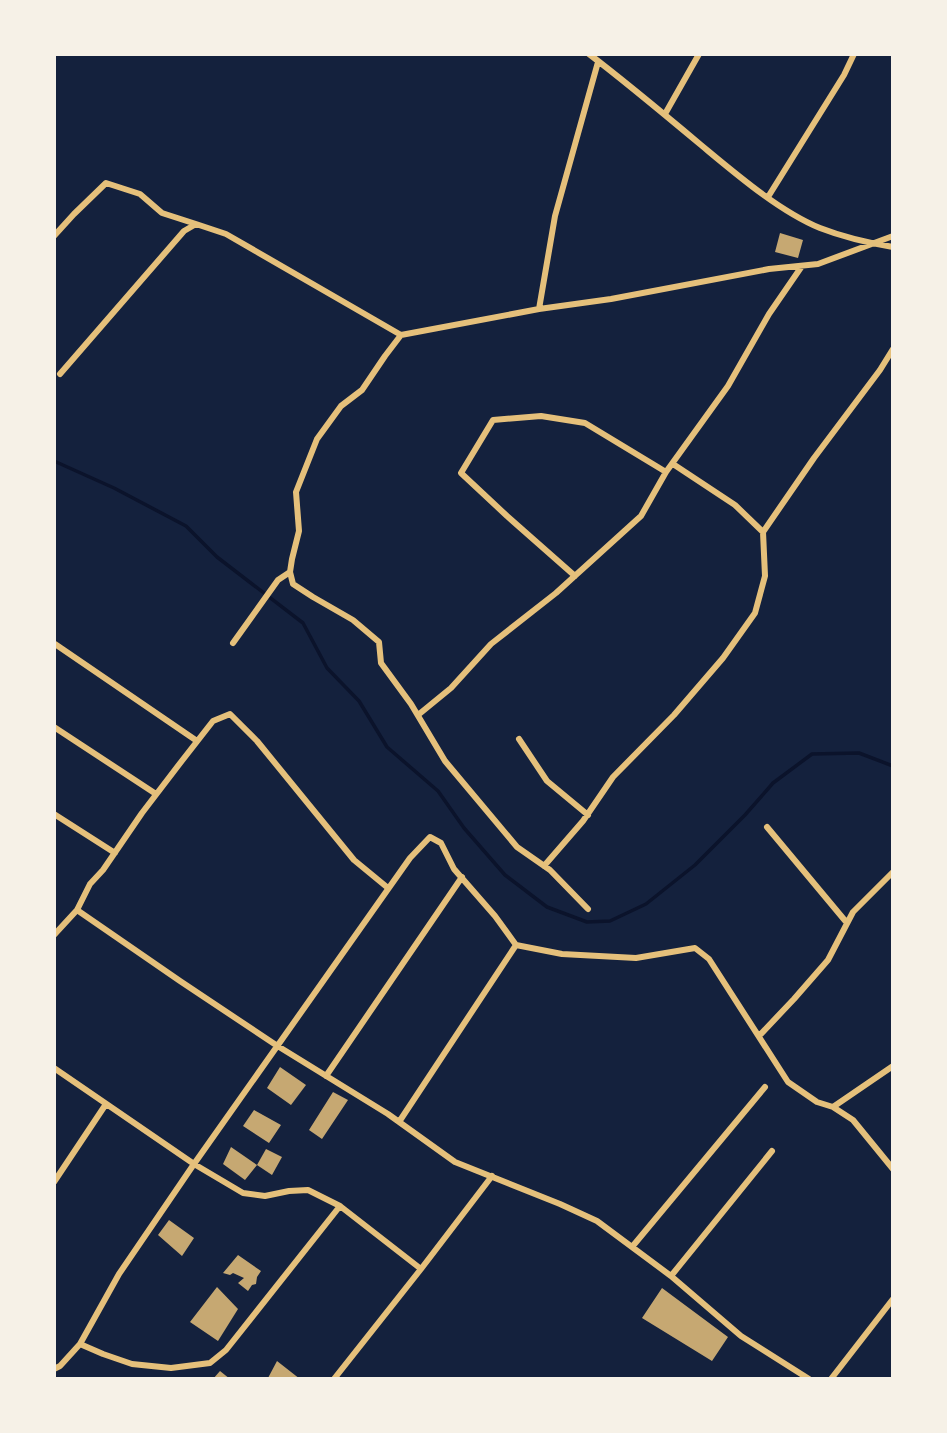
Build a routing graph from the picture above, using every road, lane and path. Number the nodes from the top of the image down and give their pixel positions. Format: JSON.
{"nodes":[{"id":1,"x":589,"y":54,"type":"edge"},
{"id":2,"x":699,"y":54,"type":"edge"},
{"id":3,"x":854,"y":54,"type":"edge"},
{"id":4,"x":598,"y":62,"type":"junction"},
{"id":5,"x":664,"y":114,"type":"junction"},
{"id":6,"x":768,"y":197,"type":"junction"},
{"id":7,"x":196,"y":225,"type":"junction"},
{"id":8,"x":54,"y":236,"type":"edge"},
{"id":9,"x":893,"y":236,"type":"edge"},
{"id":10,"x":872,"y":244,"type":"junction"},
{"id":11,"x":893,"y":247,"type":"edge"},
{"id":12,"x":802,"y":266,"type":"junction"},
{"id":13,"x":539,"y":309,"type":"junction"},
{"id":14,"x":401,"y":335,"type":"junction"},
{"id":15,"x":893,"y":349,"type":"edge"},
{"id":16,"x":60,"y":373,"type":"dead end"},
{"id":17,"x":673,"y":464,"type":"junction"},
{"id":18,"x":666,"y":472,"type":"junction"},
{"id":19,"x":763,"y":532,"type":"junction"},
{"id":20,"x":290,"y":572,"type":"junction"},
{"id":21,"x":575,"y":576,"type":"junction"},
{"id":22,"x":233,"y":643,"type":"dead end"},
{"id":23,"x":54,"y":645,"type":"edge"},
{"id":24,"x":418,"y":715,"type":"junction"},
{"id":25,"x":54,"y":727,"type":"edge"},
{"id":26,"x":519,"y":739,"type":"dead end"},
{"id":27,"x":197,"y":741,"type":"junction"},
{"id":28,"x":156,"y":794,"type":"junction"},
{"id":29,"x":54,"y":814,"type":"edge"},
{"id":30,"x":588,"y":815,"type":"junction"},
{"id":31,"x":767,"y":827,"type":"dead end"},
{"id":32,"x":115,"y":853,"type":"junction"},
{"id":33,"x":544,"y":866,"type":"junction"},
{"id":34,"x":893,"y":872,"type":"edge"},
{"id":35,"x":461,"y":877,"type":"junction"},
{"id":36,"x":388,"y":888,"type":"junction"},
{"id":37,"x":588,"y":909,"type":"dead end"},
{"id":38,"x":77,"y":911,"type":"junction"},
{"id":39,"x":847,"y":923,"type":"junction"},
{"id":40,"x":54,"y":935,"type":"edge"},
{"id":41,"x":516,"y":945,"type":"junction"},
{"id":42,"x":759,"y":1036,"type":"junction"},
{"id":43,"x":276,"y":1045,"type":"junction"},
{"id":44,"x":893,"y":1066,"type":"edge"},
{"id":45,"x":54,"y":1068,"type":"edge"},
{"id":46,"x":326,"y":1076,"type":"junction"},
{"id":47,"x":765,"y":1087,"type":"dead end"},
{"id":48,"x":106,"y":1104,"type":"junction"},
{"id":49,"x":832,"y":1107,"type":"junction"},
{"id":50,"x":398,"y":1122,"type":"junction"},
{"id":51,"x":772,"y":1151,"type":"dead end"},
{"id":52,"x":194,"y":1164,"type":"junction"},
{"id":53,"x":893,"y":1169,"type":"edge"},
{"id":54,"x":492,"y":1176,"type":"junction"},
{"id":55,"x":55,"y":1179,"type":"edge"},
{"id":56,"x":341,"y":1206,"type":"junction"},
{"id":57,"x":632,"y":1247,"type":"junction"},
{"id":58,"x":421,"y":1269,"type":"junction"},
{"id":59,"x":671,"y":1276,"type":"junction"},
{"id":60,"x":893,"y":1299,"type":"edge"},
{"id":61,"x":80,"y":1344,"type":"junction"},
{"id":62,"x":54,"y":1369,"type":"edge"},
{"id":63,"x":334,"y":1379,"type":"edge"},
{"id":64,"x":809,"y":1379,"type":"edge"},
{"id":65,"x":831,"y":1379,"type":"edge"}],
"edges":[{"from":1,"to":4,"type":"street"},
{"from":2,"to":5,"type":"street"},
{"from":3,"to":6,"type":"street"},
{"from":4,"to":5,"type":"street"},
{"from":4,"to":13,"type":"street"},
{"from":5,"to":6,"type":"street"},
{"from":6,"to":10,"type":"street"},
{"from":7,"to":8,"type":"street"},
{"from":7,"to":14,"type":"street"},
{"from":7,"to":16,"type":"street"},
{"from":9,"to":10,"type":"street"},
{"from":10,"to":11,"type":"street"},
{"from":10,"to":12,"type":"street"},
{"from":12,"to":13,"type":"street"},
{"from":12,"to":17,"type":"street"},
{"from":13,"to":14,"type":"street"},
{"from":14,"to":20,"type":"street"},
{"from":15,"to":19,"type":"street"},
{"from":17,"to":18,"type":"street"},
{"from":17,"to":19,"type":"street"},
{"from":18,"to":21,"type":"street"},
{"from":18,"to":21,"type":"street"},
{"from":19,"to":30,"type":"street"},
{"from":20,"to":22,"type":"street"},
{"from":20,"to":24,"type":"street"},
{"from":21,"to":24,"type":"street"},
{"from":23,"to":27,"type":"street"},
{"from":24,"to":33,"type":"street"},
{"from":25,"to":28,"type":"street"},
{"from":26,"to":30,"type":"street"},
{"from":27,"to":28,"type":"street"},
{"from":27,"to":36,"type":"street"},
{"from":28,"to":32,"type":"street"},
{"from":29,"to":32,"type":"street"},
{"from":30,"to":33,"type":"street"},
{"from":31,"to":39,"type":"street"},
{"from":32,"to":38,"type":"street"},
{"from":33,"to":37,"type":"street"},
{"from":34,"to":39,"type":"street"},
{"from":35,"to":36,"type":"street"},
{"from":35,"to":41,"type":"street"},
{"from":35,"to":46,"type":"street"},
{"from":36,"to":43,"type":"street"},
{"from":38,"to":40,"type":"street"},
{"from":38,"to":43,"type":"street"},
{"from":39,"to":42,"type":"street"},
{"from":41,"to":42,"type":"street"},
{"from":41,"to":50,"type":"street"},
{"from":42,"to":49,"type":"street"},
{"from":43,"to":46,"type":"street"},
{"from":43,"to":52,"type":"street"},
{"from":44,"to":49,"type":"street"},
{"from":45,"to":48,"type":"street"},
{"from":46,"to":50,"type":"street"},
{"from":47,"to":57,"type":"street"},
{"from":48,"to":52,"type":"street"},
{"from":48,"to":55,"type":"street"},
{"from":49,"to":53,"type":"street"},
{"from":50,"to":54,"type":"street"},
{"from":51,"to":59,"type":"street"},
{"from":52,"to":56,"type":"street"},
{"from":52,"to":61,"type":"street"},
{"from":54,"to":57,"type":"street"},
{"from":54,"to":58,"type":"street"},
{"from":56,"to":58,"type":"street"},
{"from":56,"to":61,"type":"street"},
{"from":57,"to":59,"type":"street"},
{"from":58,"to":63,"type":"street"},
{"from":59,"to":64,"type":"street"},
{"from":60,"to":65,"type":"street"},
{"from":61,"to":62,"type":"street"}]}
